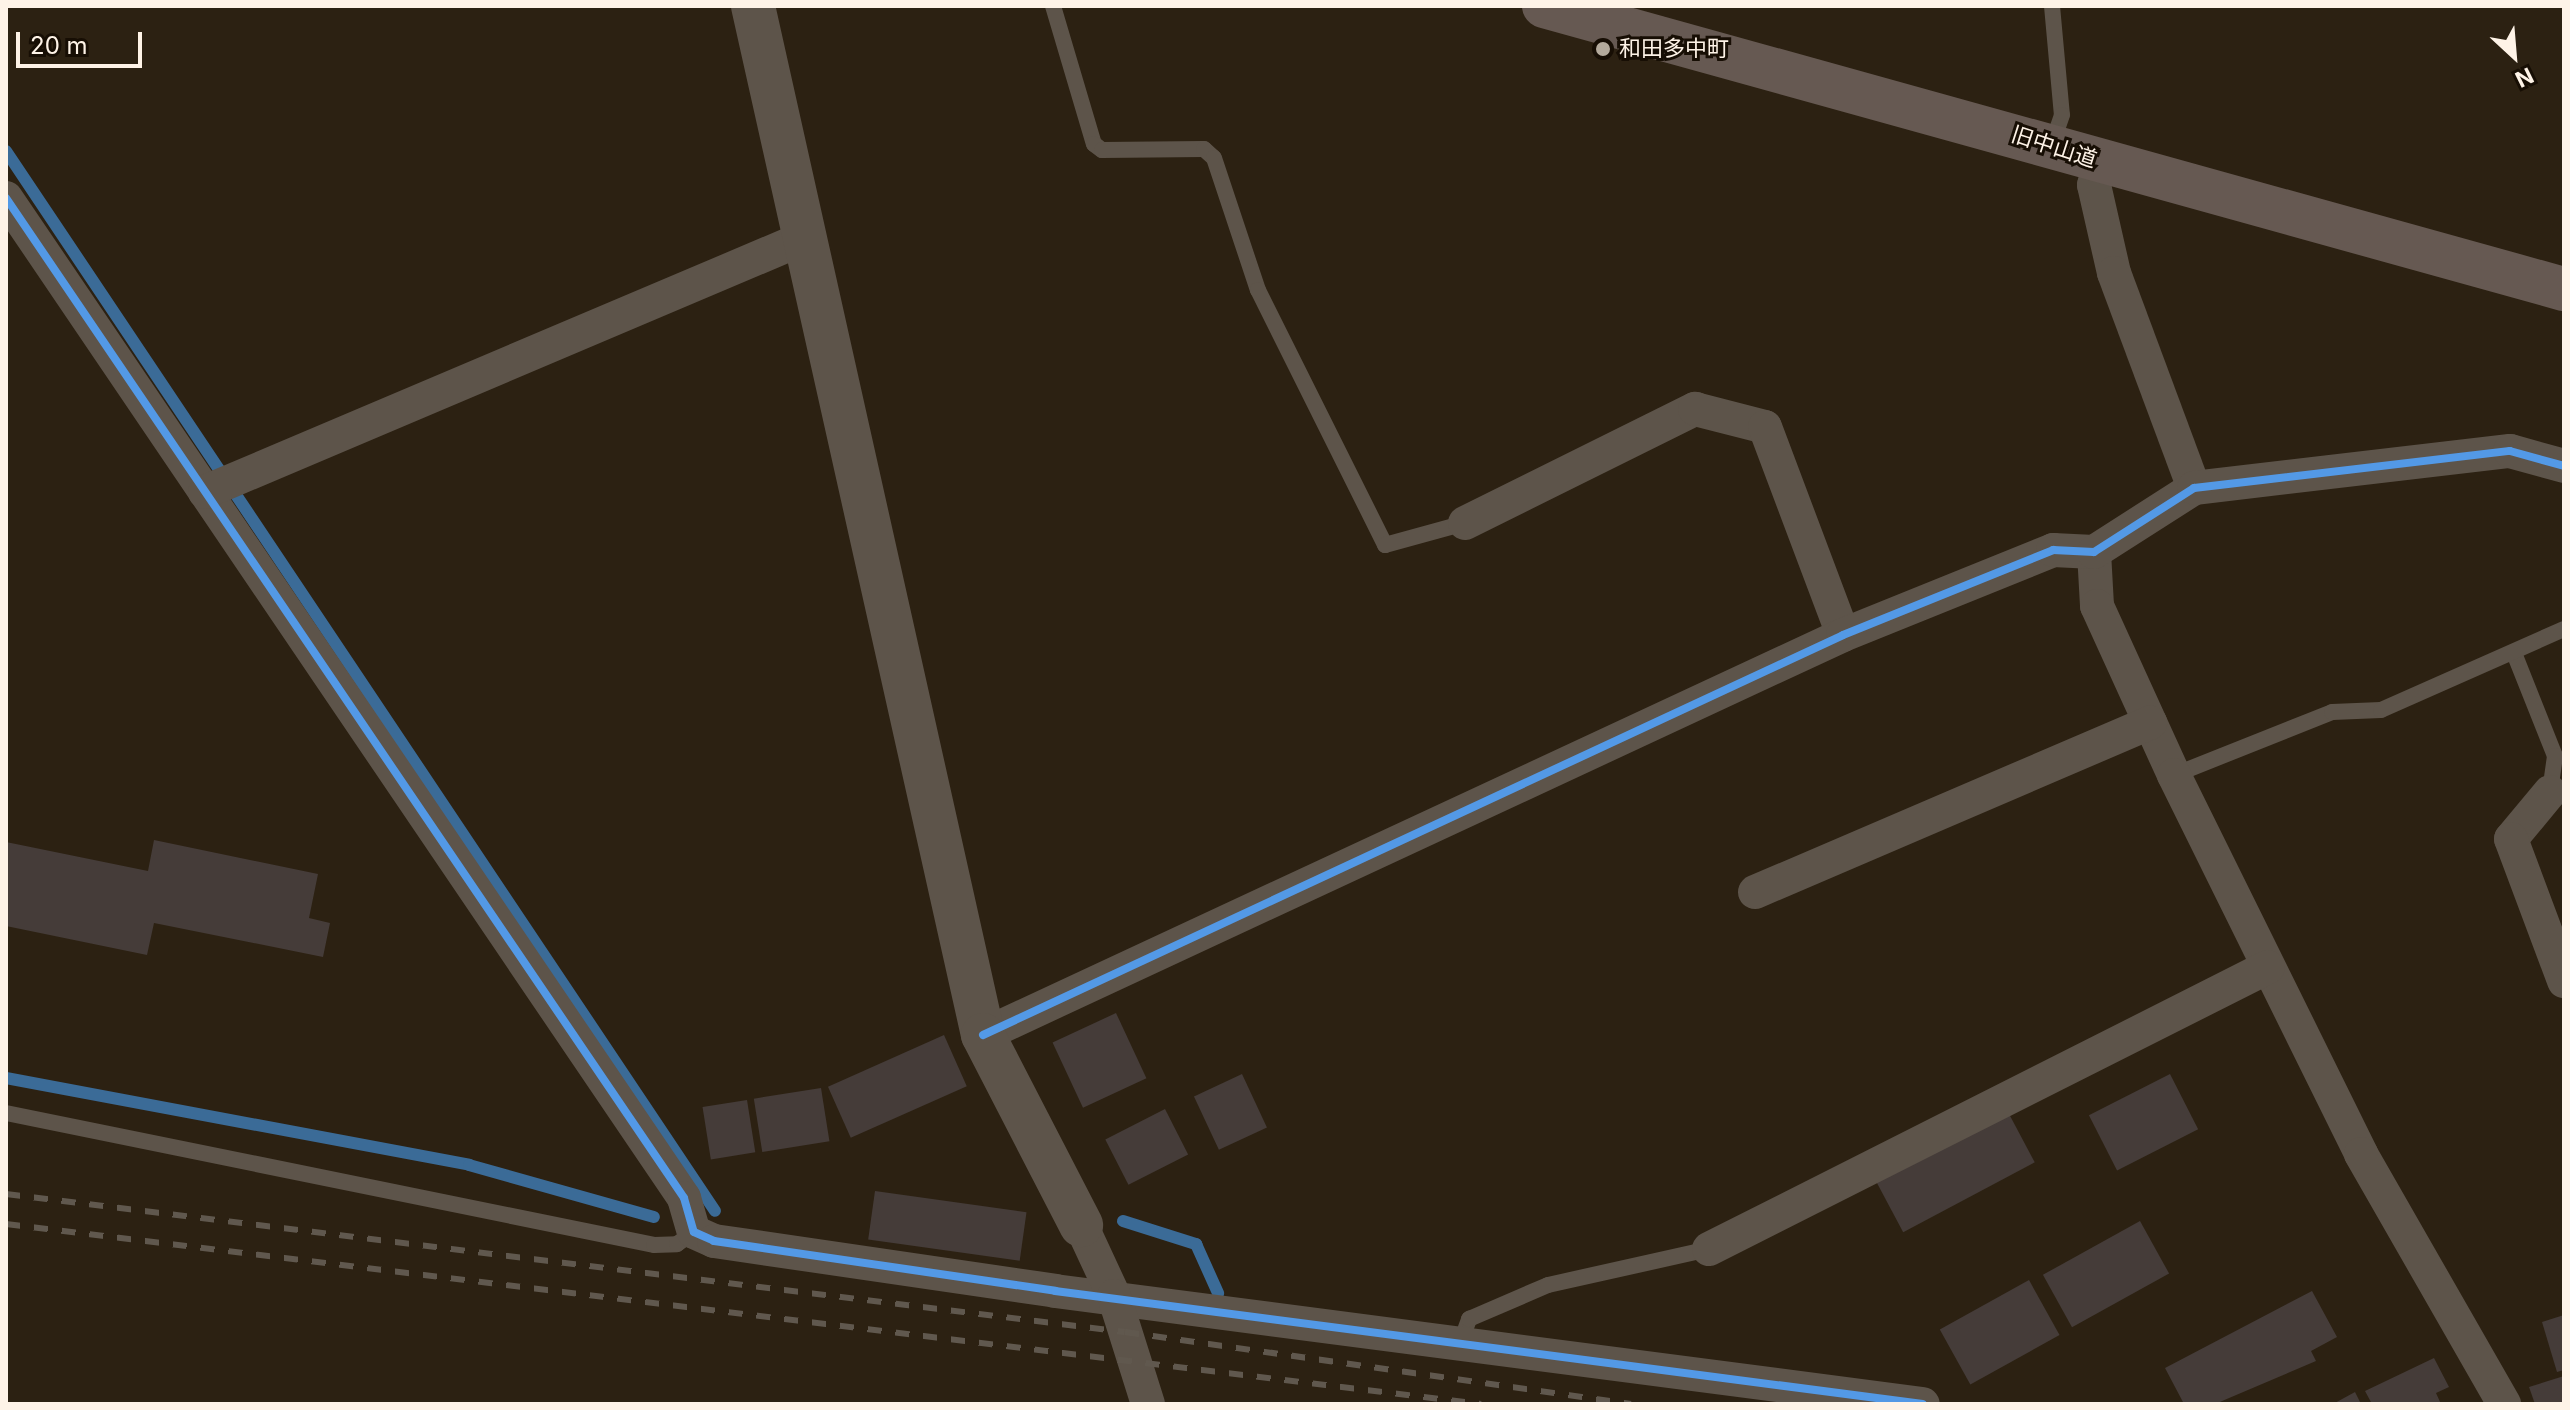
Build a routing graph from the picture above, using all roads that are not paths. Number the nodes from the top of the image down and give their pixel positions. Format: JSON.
{"nodes":[{"id":1,"x":753,"y":6,"type":"edge"},
{"id":2,"x":1053,"y":6,"type":"edge"},
{"id":3,"x":1544,"y":6,"type":"edge"},
{"id":4,"x":2052,"y":6,"type":"edge"},
{"id":5,"x":2052,"y":144,"type":"junction"},
{"id":6,"x":2101,"y":162,"type":"junction"},
{"id":7,"x":6,"y":198,"type":"edge"},
{"id":8,"x":809,"y":236,"type":"junction"},
{"id":9,"x":2564,"y":289,"type":"edge"},
{"id":10,"x":2564,"y":466,"type":"edge"},
{"id":11,"x":2194,"y":488,"type":"junction"},
{"id":12,"x":205,"y":492,"type":"junction"},
{"id":13,"x":1465,"y":523,"type":"joint"},
{"id":14,"x":2094,"y":552,"type":"junction"},
{"id":15,"x":2564,"y":629,"type":"edge"},
{"id":16,"x":1843,"y":635,"type":"junction"},
{"id":17,"x":2514,"y":653,"type":"junction"},
{"id":18,"x":2150,"y":723,"type":"junction"},
{"id":19,"x":2174,"y":775,"type":"junction"},
{"id":20,"x":2550,"y":792,"type":"joint"},
{"id":21,"x":1755,"y":892,"type":"dead end"},
{"id":22,"x":2268,"y":967,"type":"junction"},
{"id":23,"x":2564,"y":981,"type":"edge"},
{"id":24,"x":983,"y":1035,"type":"junction"},
{"id":25,"x":6,"y":1113,"type":"edge"},
{"id":26,"x":1081,"y":1225,"type":"joint"},
{"id":27,"x":694,"y":1232,"type":"junction"},
{"id":28,"x":1709,"y":1249,"type":"joint"},
{"id":29,"x":1114,"y":1296,"type":"junction"},
{"id":30,"x":1460,"y":1344,"type":"junction"},
{"id":31,"x":1148,"y":1404,"type":"edge"},
{"id":32,"x":1923,"y":1404,"type":"edge"},
{"id":33,"x":2504,"y":1404,"type":"edge"}],
"edges":[{"from":1,"to":8,"type":"street"},
{"from":2,"to":13,"type":"lane"},
{"from":3,"to":5,"type":"main road","name":"旧中山道"},
{"from":4,"to":5,"type":"lane"},
{"from":5,"to":6,"type":"main road","name":"旧中山道"},
{"from":6,"to":9,"type":"main road","name":"旧中山道"},
{"from":6,"to":11,"type":"street"},
{"from":7,"to":12,"type":"street"},
{"from":8,"to":12,"type":"street"},
{"from":8,"to":24,"type":"street"},
{"from":10,"to":11,"type":"street"},
{"from":11,"to":14,"type":"street"},
{"from":12,"to":27,"type":"street"},
{"from":13,"to":16,"type":"street"},
{"from":14,"to":16,"type":"street"},
{"from":14,"to":18,"type":"street"},
{"from":15,"to":17,"type":"lane"},
{"from":16,"to":24,"type":"street"},
{"from":17,"to":19,"type":"lane"},
{"from":17,"to":20,"type":"lane"},
{"from":18,"to":19,"type":"street"},
{"from":18,"to":21,"type":"street"},
{"from":19,"to":22,"type":"street"},
{"from":20,"to":23,"type":"street"},
{"from":22,"to":28,"type":"street"},
{"from":22,"to":33,"type":"street"},
{"from":24,"to":26,"type":"street"},
{"from":25,"to":27,"type":"lane"},
{"from":26,"to":29,"type":"street"},
{"from":27,"to":29,"type":"street"},
{"from":28,"to":30,"type":"lane"},
{"from":29,"to":30,"type":"street"},
{"from":29,"to":31,"type":"street"},
{"from":30,"to":32,"type":"street"}]}
